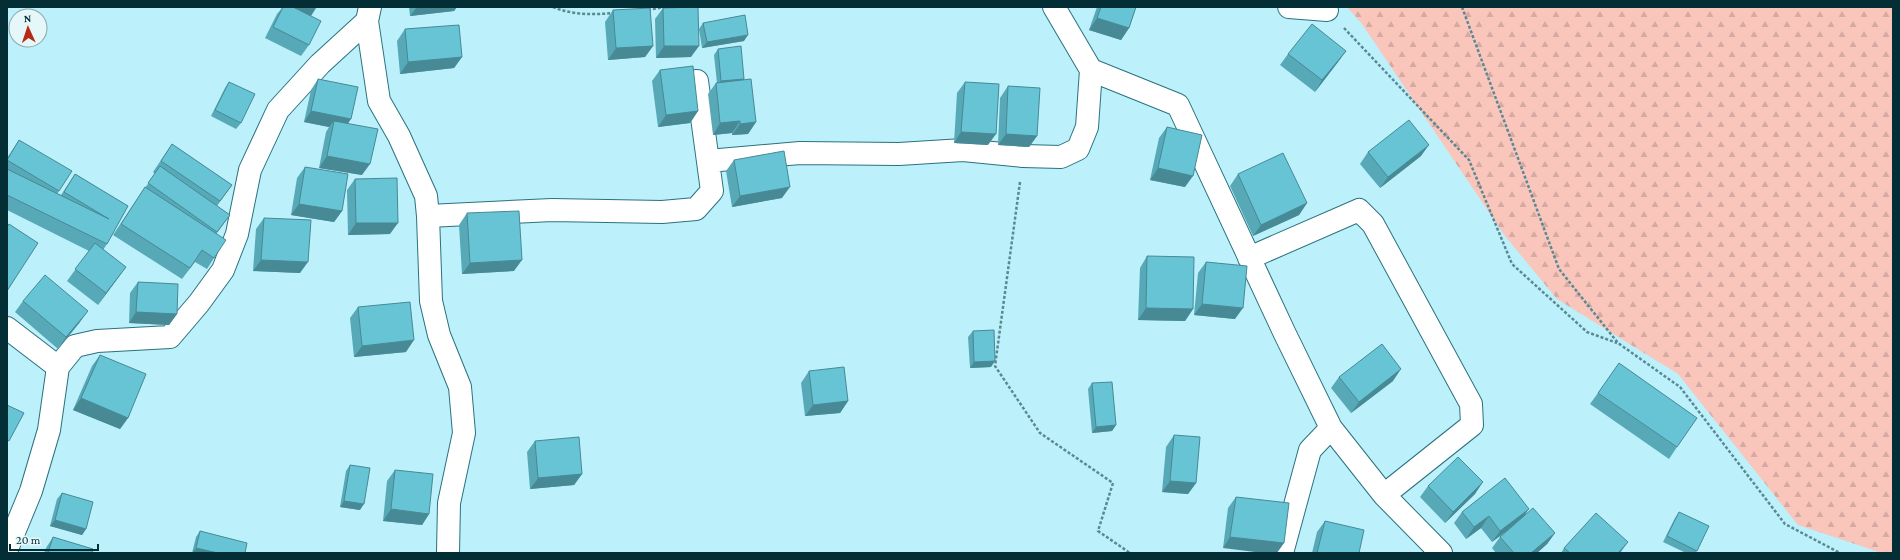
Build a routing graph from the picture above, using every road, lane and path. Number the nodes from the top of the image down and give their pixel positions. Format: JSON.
{"nodes":[{"id":1,"x":553,"y":7,"type":"edge"},
{"id":2,"x":664,"y":7,"type":"edge"},
{"id":3,"x":1054,"y":7,"type":"edge"},
{"id":4,"x":1289,"y":7,"type":"edge"},
{"id":5,"x":1462,"y":7,"type":"edge"},
{"id":6,"x":1327,"y":10,"type":"joint"},
{"id":7,"x":642,"y":11,"type":"edge"},
{"id":8,"x":614,"y":13,"type":"edge"},
{"id":9,"x":368,"y":14,"type":"edge"},
{"id":10,"x":1091,"y":70,"type":"junction"},
{"id":11,"x":697,"y":81,"type":"dead end"},
{"id":12,"x":1023,"y":156,"type":"junction"},
{"id":13,"x":708,"y":161,"type":"junction"},
{"id":14,"x":428,"y":216,"type":"junction"},
{"id":15,"x":1249,"y":258,"type":"junction"},
{"id":16,"x":7,"y":328,"type":"edge"},
{"id":17,"x":1618,"y":343,"type":"junction"},
{"id":18,"x":58,"y":367,"type":"junction"},
{"id":19,"x":1331,"y":428,"type":"junction"},
{"id":20,"x":1384,"y":495,"type":"junction"},
{"id":21,"x":7,"y":550,"type":"edge"},
{"id":22,"x":448,"y":553,"type":"edge"},
{"id":23,"x":1130,"y":553,"type":"edge"},
{"id":24,"x":1282,"y":553,"type":"edge"},
{"id":25,"x":1441,"y":553,"type":"edge"},
{"id":26,"x":1840,"y":553,"type":"edge"}],
"edges":[{"from":1,"to":8,"type":"path"},
{"from":2,"to":7,"type":"path"},
{"from":3,"to":10,"type":"street"},
{"from":4,"to":6,"type":"street"},
{"from":5,"to":17,"type":"path"},
{"from":6,"to":17,"type":"path"},
{"from":9,"to":14,"type":"street"},
{"from":9,"to":18,"type":"street"},
{"from":10,"to":12,"type":"street"},
{"from":10,"to":15,"type":"street"},
{"from":11,"to":13,"type":"street"},
{"from":12,"to":13,"type":"street"},
{"from":12,"to":23,"type":"path"},
{"from":13,"to":14,"type":"street"},
{"from":14,"to":22,"type":"street"},
{"from":15,"to":19,"type":"street"},
{"from":15,"to":20,"type":"street"},
{"from":16,"to":18,"type":"street"},
{"from":17,"to":26,"type":"path"},
{"from":18,"to":21,"type":"street"},
{"from":19,"to":20,"type":"street"},
{"from":19,"to":24,"type":"street"},
{"from":20,"to":25,"type":"street"}]}
